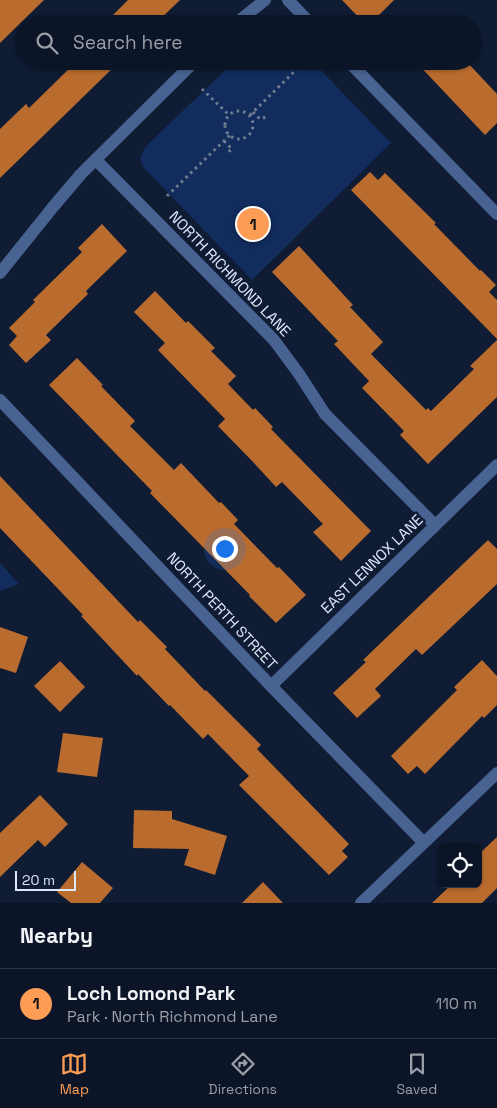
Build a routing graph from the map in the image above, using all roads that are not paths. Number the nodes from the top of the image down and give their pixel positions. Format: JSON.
{"nodes":[{"id":1,"x":265,"y":0,"type":"edge"},
{"id":2,"x":288,"y":0,"type":"edge"},
{"id":3,"x":246,"y":15,"type":"edge"},
{"id":4,"x":302,"y":15,"type":"edge"},
{"id":5,"x":186,"y":70,"type":"edge"},
{"id":6,"x":357,"y":70,"type":"edge"},
{"id":7,"x":96,"y":160,"type":"junction"},
{"id":8,"x":497,"y":214,"type":"edge"},
{"id":9,"x":0,"y":273,"type":"edge"},
{"id":10,"x":0,"y":400,"type":"edge"},
{"id":11,"x":497,"y":465,"type":"edge"},
{"id":12,"x":435,"y":525,"type":"junction"},
{"id":13,"x":271,"y":686,"type":"junction"},
{"id":14,"x":497,"y":773,"type":"edge"},
{"id":15,"x":424,"y":843,"type":"junction"},
{"id":16,"x":361,"y":903,"type":"edge"}],
"edges":[{"from":1,"to":3,"type":"street"},
{"from":2,"to":4,"type":"street"},
{"from":5,"to":7,"type":"street"},
{"from":6,"to":8,"type":"street"},
{"from":7,"to":9,"type":"street"},
{"from":7,"to":12,"type":"street","name":"NORTH RICHMOND LANE"},
{"from":10,"to":13,"type":"street","name":"NORTH PERTH STREET"},
{"from":11,"to":12,"type":"street","name":"EAST LENNOX LANE"},
{"from":12,"to":13,"type":"street","name":"EAST LENNOX LANE"},
{"from":13,"to":15,"type":"street","name":"NORTH PERTH STREET"},
{"from":14,"to":15,"type":"street"},
{"from":15,"to":16,"type":"street"}]}
